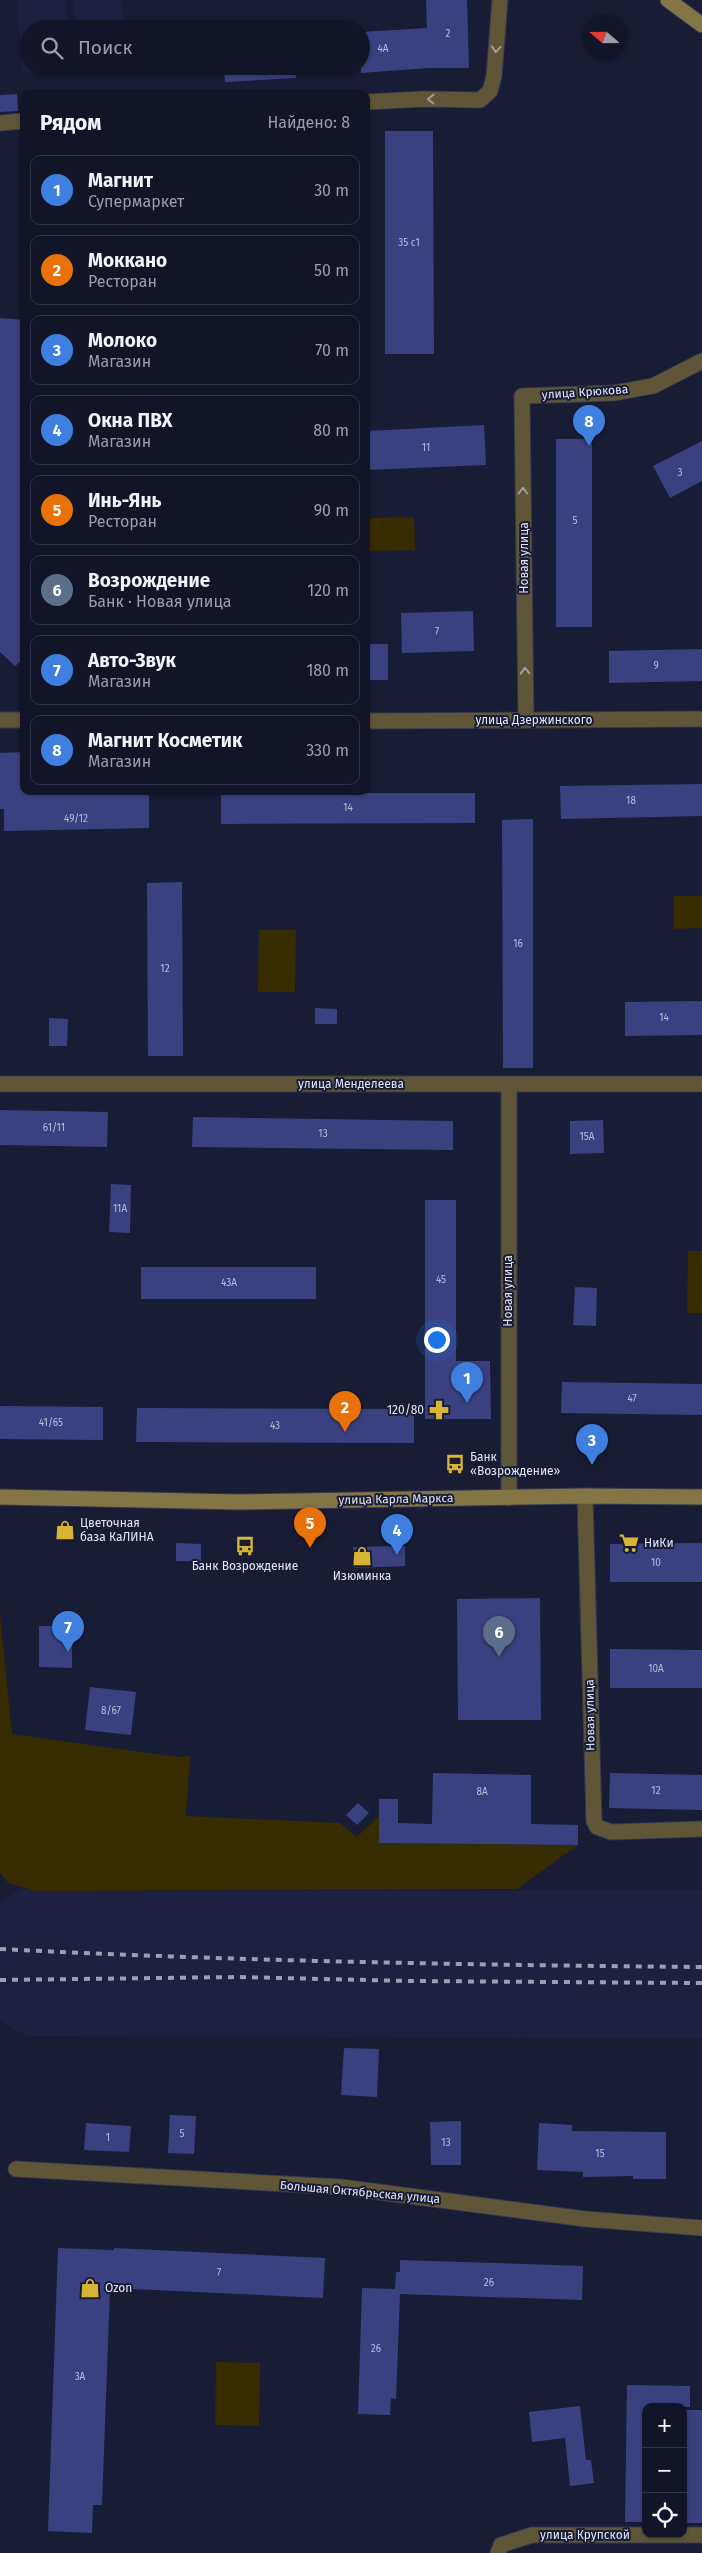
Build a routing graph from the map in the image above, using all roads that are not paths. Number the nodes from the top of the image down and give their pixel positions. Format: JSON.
{"nodes":[{"id":1,"x":500,"y":0,"type":"edge"},
{"id":2,"x":671,"y":1,"type":"edge"},
{"id":3,"x":702,"y":25,"type":"edge"},
{"id":4,"x":370,"y":102,"type":"edge"},
{"id":5,"x":20,"y":121,"type":"edge"},
{"id":6,"x":0,"y":123,"type":"edge"},
{"id":7,"x":702,"y":362,"type":"edge"},
{"id":8,"x":522,"y":396,"type":"joint"},
{"id":9,"x":702,"y":719,"type":"edge"},
{"id":10,"x":0,"y":720,"type":"edge"},
{"id":11,"x":20,"y":720,"type":"edge"},
{"id":12,"x":526,"y":720,"type":"junction"},
{"id":13,"x":370,"y":721,"type":"edge"},
{"id":14,"x":0,"y":1084,"type":"edge"},
{"id":15,"x":702,"y":1084,"type":"edge"},
{"id":16,"x":509,"y":1085,"type":"junction"},
{"id":17,"x":585,"y":1496,"type":"junction"},
{"id":18,"x":702,"y":1496,"type":"edge"},
{"id":19,"x":0,"y":1497,"type":"edge"},
{"id":20,"x":509,"y":1498,"type":"junction"},
{"id":21,"x":702,"y":1829,"type":"edge"},
{"id":22,"x":16,"y":2169,"type":"dead end"},
{"id":23,"x":702,"y":2228,"type":"edge"},
{"id":24,"x":702,"y":2535,"type":"edge"},
{"id":25,"x":499,"y":2549,"type":"edge"}],
"edges":[{"from":1,"to":4,"type":"street","one_way":true},
{"from":2,"to":3,"type":"street"},
{"from":5,"to":6,"type":"street"},
{"from":7,"to":8,"type":"street","name":"улица Крюкова"},
{"from":12,"to":8,"type":"street","name":"Новая улица","one_way":true},
{"from":9,"to":12,"type":"street","name":"улица Дзержинского"},
{"from":10,"to":11,"type":"street"},
{"from":12,"to":13,"type":"street","name":"улица Дзержинского"},
{"from":14,"to":16,"type":"street","name":"улица Менделеева"},
{"from":15,"to":16,"type":"street","name":"улица Менделеева"},
{"from":16,"to":20,"type":"street","name":"Новая улица"},
{"from":17,"to":18,"type":"street","name":"улица Карла Маркса"},
{"from":17,"to":20,"type":"street","name":"улица Карла Маркса"},
{"from":17,"to":21,"type":"street","name":"Новая улица"},
{"from":19,"to":20,"type":"street","name":"улица Карла Маркса"},
{"from":22,"to":23,"type":"street","name":"Большая Октябрьская улица"},
{"from":24,"to":25,"type":"street","name":"улица Крупской"}]}
